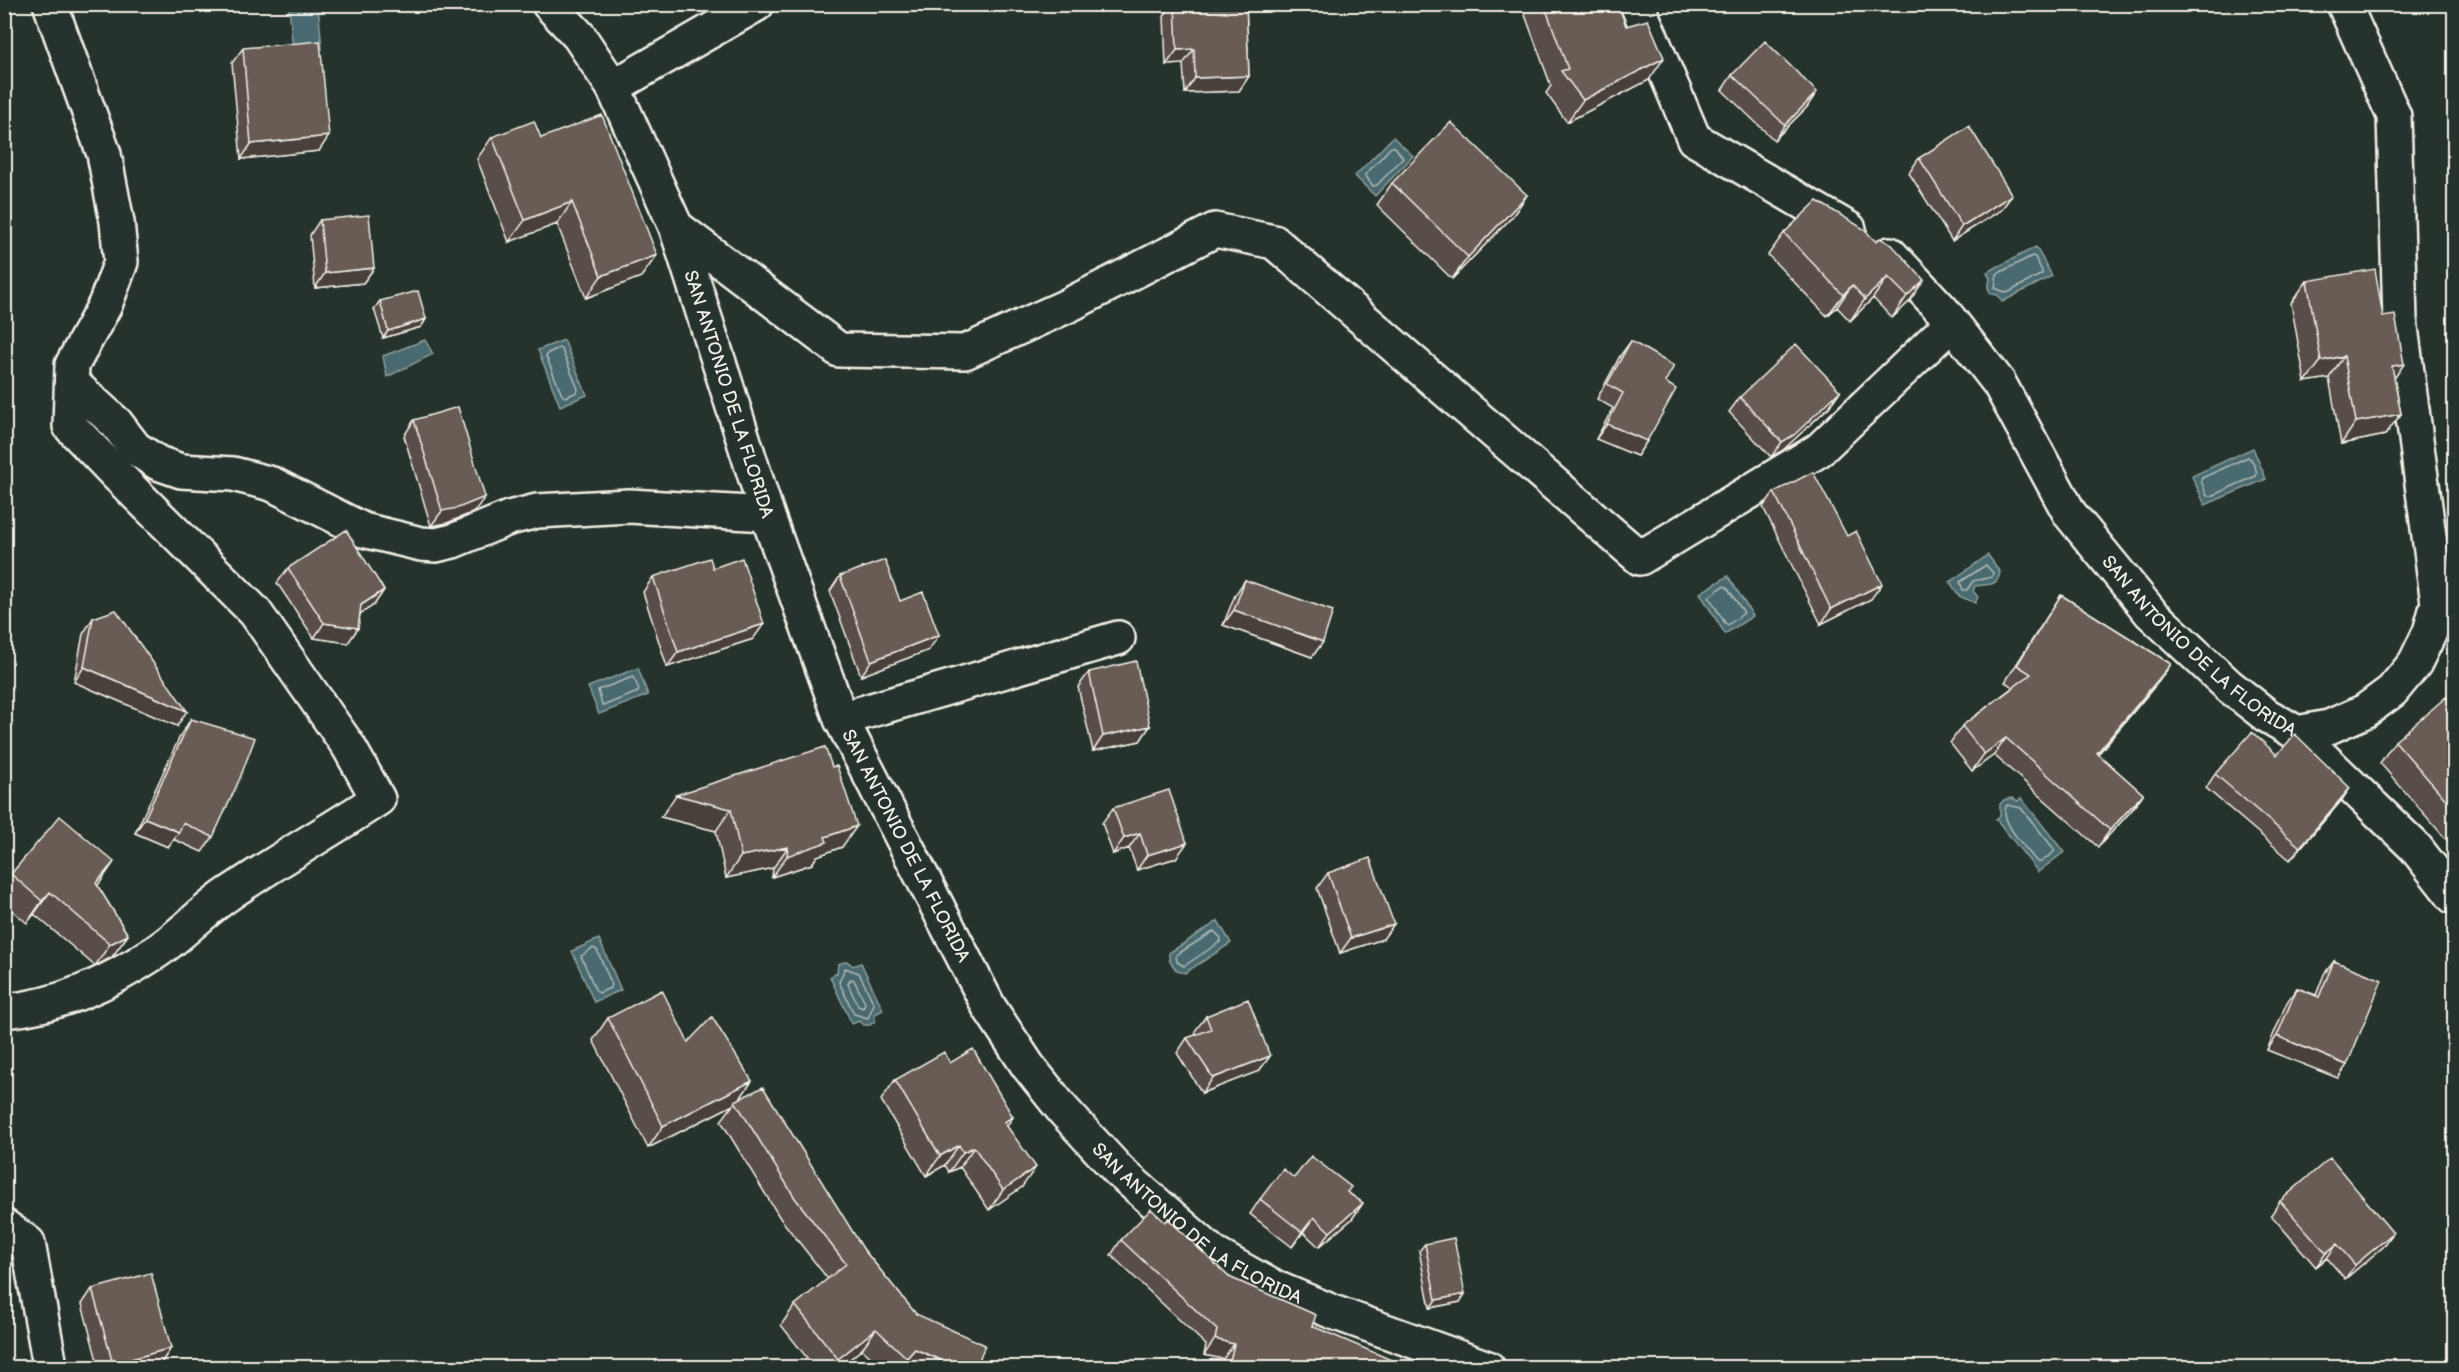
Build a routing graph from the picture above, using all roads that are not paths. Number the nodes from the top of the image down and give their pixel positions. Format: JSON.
{"nodes":[{"id":1,"x":50,"y":4,"type":"edge"},
{"id":2,"x":549,"y":4,"type":"edge"},
{"id":3,"x":757,"y":4,"type":"edge"},
{"id":4,"x":1637,"y":4,"type":"edge"},
{"id":5,"x":2344,"y":4,"type":"edge"},
{"id":6,"x":613,"y":87,"type":"junction"},
{"id":7,"x":676,"y":227,"type":"junction"},
{"id":8,"x":1952,"y":323,"type":"junction"},
{"id":9,"x":72,"y":383,"type":"junction"},
{"id":10,"x":767,"y":514,"type":"junction"},
{"id":11,"x":1118,"y":638,"type":"dead end"},
{"id":12,"x":841,"y":718,"type":"junction"},
{"id":13,"x":2297,"y":733,"type":"junction"},
{"id":14,"x":2454,"y":897,"type":"edge"},
{"id":15,"x":4,"y":1011,"type":"edge"},
{"id":16,"x":4,"y":1226,"type":"edge"},
{"id":17,"x":47,"y":1368,"type":"edge"},
{"id":18,"x":1488,"y":1368,"type":"edge"}],
"edges":[{"from":1,"to":9,"type":"street"},
{"from":2,"to":6,"type":"street","name":"SAN ANTONIO DE LA FLORIDA"},
{"from":3,"to":6,"type":"street"},
{"from":4,"to":8,"type":"street","name":"SAN ANTONIO DE LA FLORIDA"},
{"from":5,"to":13,"type":"street","name":"SAN ANTONIO DE LA FLORIDA"},
{"from":6,"to":7,"type":"street","name":"SAN ANTONIO DE LA FLORIDA"},
{"from":7,"to":8,"type":"street"},
{"from":7,"to":10,"type":"street","name":"SAN ANTONIO DE LA FLORIDA"},
{"from":8,"to":13,"type":"street","name":"SAN ANTONIO DE LA FLORIDA"},
{"from":9,"to":10,"type":"street"},
{"from":9,"to":15,"type":"street"},
{"from":10,"to":12,"type":"street","name":"SAN ANTONIO DE LA FLORIDA"},
{"from":11,"to":12,"type":"street"},
{"from":12,"to":18,"type":"street","name":"SAN ANTONIO DE LA FLORIDA"},
{"from":13,"to":14,"type":"street"},
{"from":16,"to":17,"type":"street"}]}
